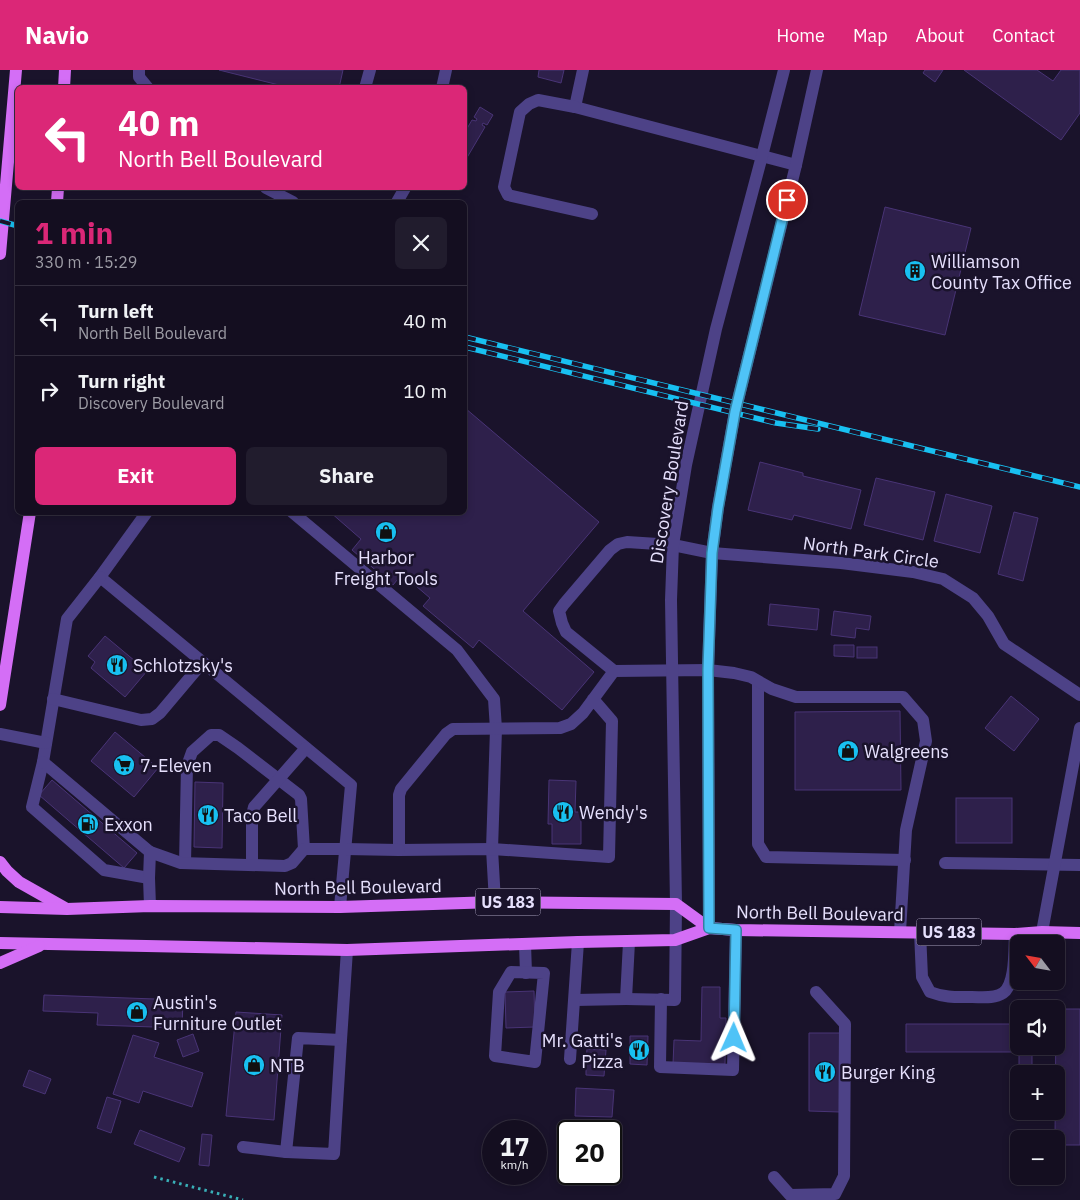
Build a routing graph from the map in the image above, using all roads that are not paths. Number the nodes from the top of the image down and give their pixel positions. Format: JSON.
{"nodes":[{"id":1,"x":16,"y":70,"type":"edge"},
{"id":2,"x":66,"y":70,"type":"edge"},
{"id":3,"x":139,"y":70,"type":"edge"},
{"id":4,"x":370,"y":70,"type":"edge"},
{"id":5,"x":446,"y":70,"type":"edge"},
{"id":6,"x":583,"y":70,"type":"edge"},
{"id":7,"x":784,"y":70,"type":"edge"},
{"id":8,"x":817,"y":70,"type":"edge"},
{"id":9,"x":64,"y":85,"type":"edge"},
{"id":10,"x":146,"y":85,"type":"edge"},
{"id":11,"x":366,"y":85,"type":"edge"},
{"id":12,"x":443,"y":85,"type":"edge"},
{"id":13,"x":575,"y":107,"type":"junction"},
{"id":14,"x":762,"y":156,"type":"junction"},
{"id":15,"x":796,"y":165,"type":"junction"},
{"id":16,"x":270,"y":190,"type":"edge"},
{"id":17,"x":289,"y":200,"type":"edge"},
{"id":18,"x":592,"y":214,"type":"dead end"},
{"id":19,"x":0,"y":254,"type":"edge"},
{"id":20,"x":30,"y":515,"type":"edge"},
{"id":21,"x":145,"y":515,"type":"edge"},
{"id":22,"x":296,"y":515,"type":"edge"},
{"id":23,"x":673,"y":544,"type":"junction"},
{"id":24,"x":712,"y":553,"type":"junction"},
{"id":25,"x":100,"y":577,"type":"junction"},
{"id":26,"x":203,"y":662,"type":"junction"},
{"id":27,"x":672,"y":670,"type":"junction"},
{"id":28,"x":708,"y":670,"type":"junction"},
{"id":29,"x":614,"y":671,"type":"junction"},
{"id":30,"x":758,"y":682,"type":"junction"},
{"id":31,"x":1080,"y":695,"type":"edge"},
{"id":32,"x":53,"y":699,"type":"junction"},
{"id":33,"x":593,"y":699,"type":"junction"},
{"id":34,"x":0,"y":704,"type":"edge"},
{"id":35,"x":1080,"y":728,"type":"edge"},
{"id":36,"x":496,"y":729,"type":"junction"},
{"id":37,"x":0,"y":734,"type":"edge"},
{"id":38,"x":46,"y":743,"type":"junction"},
{"id":39,"x":306,"y":748,"type":"junction"},
{"id":40,"x":43,"y":762,"type":"junction"},
{"id":41,"x":1076,"y":766,"type":"edge"},
{"id":42,"x":278,"y":779,"type":"junction"},
{"id":43,"x":304,"y":849,"type":"junction"},
{"id":44,"x":345,"y":849,"type":"junction"},
{"id":45,"x":492,"y":849,"type":"junction"},
{"id":46,"x":399,"y":850,"type":"junction"},
{"id":47,"x":150,"y":852,"type":"junction"},
{"id":48,"x":905,"y":860,"type":"junction"},
{"id":49,"x":0,"y":862,"type":"edge"},
{"id":50,"x":185,"y":863,"type":"junction"},
{"id":51,"x":945,"y":864,"type":"dead end"},
{"id":52,"x":1055,"y":864,"type":"junction"},
{"id":53,"x":252,"y":865,"type":"junction"},
{"id":54,"x":1080,"y":865,"type":"edge"},
{"id":55,"x":149,"y":878,"type":"junction"},
{"id":56,"x":495,"y":902,"type":"junction"},
{"id":57,"x":676,"y":904,"type":"junction"},
{"id":58,"x":150,"y":906,"type":"junction"},
{"id":59,"x":0,"y":907,"type":"edge"},
{"id":60,"x":340,"y":907,"type":"junction"},
{"id":61,"x":67,"y":910,"type":"junction"},
{"id":62,"x":709,"y":928,"type":"junction"},
{"id":63,"x":736,"y":930,"type":"junction"},
{"id":64,"x":900,"y":932,"type":"junction"},
{"id":65,"x":920,"y":932,"type":"junction"},
{"id":66,"x":1042,"y":932,"type":"junction"},
{"id":67,"x":1080,"y":933,"type":"edge"},
{"id":68,"x":1015,"y":934,"type":"junction"},
{"id":69,"x":675,"y":940,"type":"junction"},
{"id":70,"x":578,"y":942,"type":"junction"},
{"id":71,"x":629,"y":942,"type":"junction"},
{"id":72,"x":0,"y":943,"type":"edge"},
{"id":73,"x":43,"y":944,"type":"junction"},
{"id":74,"x":525,"y":944,"type":"junction"},
{"id":75,"x":347,"y":950,"type":"junction"},
{"id":76,"x":0,"y":963,"type":"edge"},
{"id":77,"x":526,"y":972,"type":"junction"},
{"id":78,"x":816,"y":992,"type":"dead end"},
{"id":79,"x":626,"y":999,"type":"junction"},
{"id":80,"x":661,"y":999,"type":"junction"},
{"id":81,"x":574,"y":1000,"type":"junction"},
{"id":82,"x":341,"y":1040,"type":"junction"},
{"id":83,"x":570,"y":1059,"type":"dead end"},
{"id":84,"x":243,"y":1147,"type":"dead end"},
{"id":85,"x":286,"y":1152,"type":"junction"},
{"id":86,"x":774,"y":1177,"type":"dead end"}],
"edges":[{"from":1,"to":19,"type":"main road"},
{"from":2,"to":9,"type":"main road"},
{"from":3,"to":10,"type":"street"},
{"from":4,"to":11,"type":"street"},
{"from":5,"to":12,"type":"street"},
{"from":6,"to":13,"type":"street"},
{"from":7,"to":14,"type":"street","name":"Discovery Boulevard"},
{"from":8,"to":15,"type":"street"},
{"from":13,"to":14,"type":"street"},
{"from":13,"to":18,"type":"street"},
{"from":14,"to":15,"type":"street"},
{"from":14,"to":23,"type":"street","name":"Discovery Boulevard"},
{"from":15,"to":24,"type":"street"},
{"from":16,"to":17,"type":"street"},
{"from":20,"to":34,"type":"main road"},
{"from":21,"to":25,"type":"street"},
{"from":22,"to":36,"type":"street"},
{"from":23,"to":24,"type":"street","name":"North Park Circle"},
{"from":23,"to":27,"type":"street","name":"Discovery Boulevard"},
{"from":23,"to":29,"type":"street","name":"North Park Circle"},
{"from":24,"to":28,"type":"street"},
{"from":24,"to":31,"type":"street","name":"North Park Circle"},
{"from":25,"to":26,"type":"street"},
{"from":25,"to":32,"type":"street"},
{"from":26,"to":32,"type":"street"},
{"from":26,"to":39,"type":"street"},
{"from":27,"to":28,"type":"street"},
{"from":27,"to":29,"type":"street"},
{"from":27,"to":57,"type":"street","name":"Discovery Boulevard"},
{"from":28,"to":30,"type":"street"},
{"from":28,"to":62,"type":"street"},
{"from":29,"to":33,"type":"street"},
{"from":30,"to":48,"type":"street"},
{"from":30,"to":48,"type":"street"},
{"from":32,"to":38,"type":"street"},
{"from":33,"to":36,"type":"street"},
{"from":33,"to":45,"type":"street"},
{"from":35,"to":41,"type":"street"},
{"from":36,"to":45,"type":"street"},
{"from":36,"to":46,"type":"street"},
{"from":37,"to":38,"type":"street"},
{"from":38,"to":40,"type":"street"},
{"from":39,"to":42,"type":"street"},
{"from":39,"to":44,"type":"street"},
{"from":40,"to":47,"type":"street"},
{"from":40,"to":55,"type":"street"},
{"from":41,"to":52,"type":"street"},
{"from":42,"to":43,"type":"street"},
{"from":42,"to":50,"type":"street"},
{"from":42,"to":53,"type":"street"},
{"from":43,"to":44,"type":"street"},
{"from":43,"to":53,"type":"street"},
{"from":44,"to":46,"type":"street"},
{"from":44,"to":60,"type":"street"},
{"from":45,"to":46,"type":"street"},
{"from":45,"to":56,"type":"street"},
{"from":47,"to":50,"type":"street"},
{"from":47,"to":55,"type":"street"},
{"from":48,"to":64,"type":"street"},
{"from":49,"to":61,"type":"main road"},
{"from":50,"to":53,"type":"street"},
{"from":51,"to":52,"type":"street"},
{"from":52,"to":54,"type":"street"},
{"from":52,"to":66,"type":"street"},
{"from":55,"to":58,"type":"street"},
{"from":56,"to":57,"type":"main road","name":"North Bell Boulevard","number":"US 183"},
{"from":56,"to":60,"type":"main road","name":"North Bell Boulevard","number":"US 183"},
{"from":57,"to":62,"type":"main road"},
{"from":57,"to":69,"type":"street","name":"Discovery Boulevard"},
{"from":58,"to":60,"type":"main road","name":"North Bell Boulevard","number":"US 183"},
{"from":58,"to":61,"type":"main road","name":"North Bell Boulevard","number":"US 183"},
{"from":59,"to":61,"type":"main road","name":"North Bell Boulevard","number":"US 183"},
{"from":62,"to":63,"type":"main road","name":"North Bell Boulevard","number":"US 183"},
{"from":62,"to":69,"type":"main road","name":"North Bell Boulevard","number":"US 183"},
{"from":63,"to":64,"type":"main road","name":"North Bell Boulevard","number":"US 183"},
{"from":63,"to":80,"type":"street"},
{"from":64,"to":65,"type":"main road","name":"North Bell Boulevard","number":"US 183"},
{"from":65,"to":68,"type":"main road","name":"North Bell Boulevard","number":"US 183"},
{"from":65,"to":68,"type":"street"},
{"from":66,"to":67,"type":"main road","name":"North Bell Boulevard","number":"US 183"},
{"from":66,"to":68,"type":"main road","name":"North Bell Boulevard","number":"US 183"},
{"from":69,"to":71,"type":"main road","name":"North Bell Boulevard","number":"US 183"},
{"from":69,"to":80,"type":"street","name":"Discovery Boulevard"},
{"from":70,"to":71,"type":"main road","name":"North Bell Boulevard","number":"US 183"},
{"from":70,"to":74,"type":"main road","name":"North Bell Boulevard","number":"US 183"},
{"from":70,"to":81,"type":"street"},
{"from":71,"to":79,"type":"street"},
{"from":72,"to":73,"type":"main road","name":"North Bell Boulevard","number":"US 183"},
{"from":73,"to":75,"type":"main road","name":"North Bell Boulevard","number":"US 183"},
{"from":73,"to":76,"type":"main road"},
{"from":74,"to":75,"type":"main road","name":"North Bell Boulevard","number":"US 183"},
{"from":74,"to":77,"type":"street"},
{"from":75,"to":82,"type":"street"},
{"from":77,"to":77,"type":"street"},
{"from":78,"to":86,"type":"street"},
{"from":79,"to":80,"type":"street"},
{"from":79,"to":81,"type":"street"},
{"from":81,"to":83,"type":"street"},
{"from":82,"to":85,"type":"street"},
{"from":82,"to":85,"type":"street"},
{"from":84,"to":85,"type":"street"}]}
